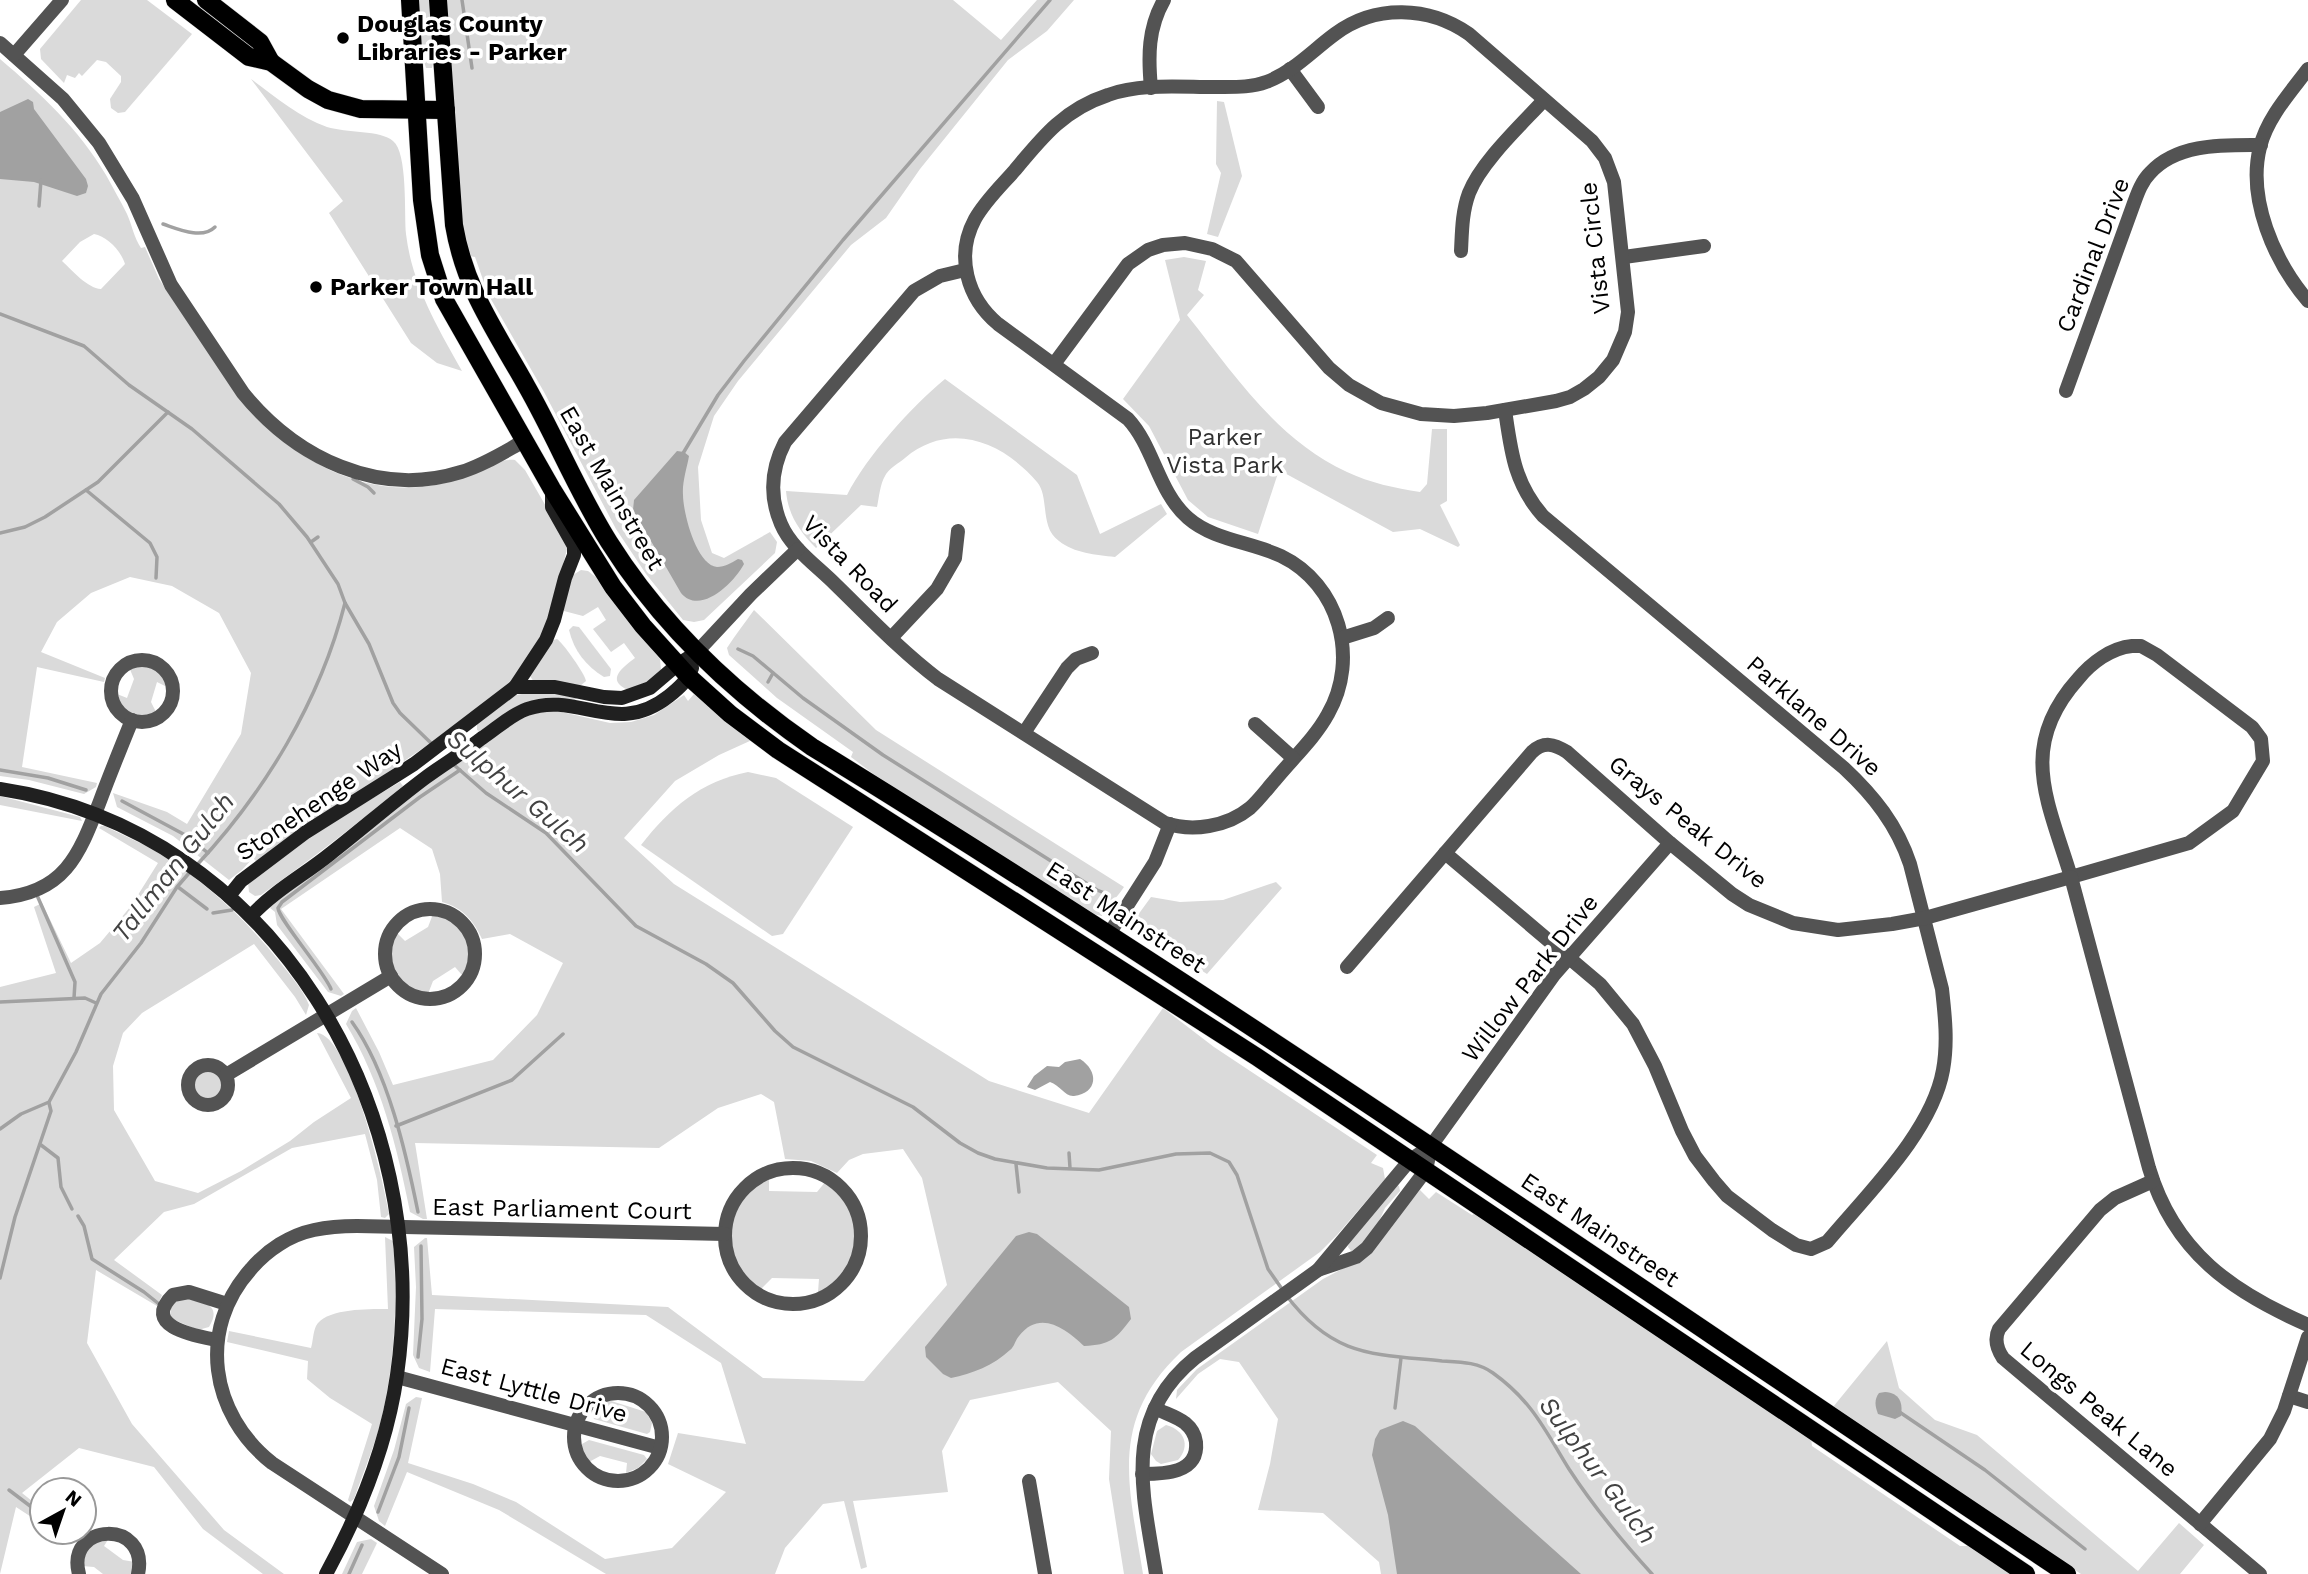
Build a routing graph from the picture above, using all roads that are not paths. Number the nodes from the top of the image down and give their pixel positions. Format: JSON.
{"nodes":[{"id":1,"x":62,"y":0,"type":"edge"},
{"id":2,"x":175,"y":0,"type":"edge"},
{"id":3,"x":206,"y":0,"type":"edge"},
{"id":4,"x":410,"y":0,"type":"edge"},
{"id":5,"x":438,"y":0,"type":"edge"},
{"id":6,"x":1164,"y":0,"type":"edge"},
{"id":7,"x":1403,"y":6,"type":"edge"},
{"id":8,"x":0,"y":43,"type":"edge"},
{"id":9,"x":14,"y":55,"type":"junction"},
{"id":10,"x":271,"y":62,"type":"junction"},
{"id":11,"x":1290,"y":69,"type":"junction"},
{"id":12,"x":2308,"y":69,"type":"edge"},
{"id":13,"x":1151,"y":88,"type":"junction"},
{"id":14,"x":1544,"y":100,"type":"junction"},
{"id":15,"x":1318,"y":107,"type":"dead end"},
{"id":16,"x":417,"y":109,"type":"junction"},
{"id":17,"x":446,"y":110,"type":"junction"},
{"id":18,"x":2261,"y":145,"type":"junction"},
{"id":19,"x":1704,"y":246,"type":"dead end"},
{"id":20,"x":1461,"y":251,"type":"dead end"},
{"id":21,"x":1624,"y":257,"type":"junction"},
{"id":22,"x":965,"y":270,"type":"junction"},
{"id":23,"x":2308,"y":301,"type":"edge"},
{"id":24,"x":1054,"y":365,"type":"junction"},
{"id":25,"x":2066,"y":391,"type":"dead end"},
{"id":26,"x":1505,"y":410,"type":"junction"},
{"id":27,"x":524,"y":441,"type":"junction"},
{"id":28,"x":552,"y":489,"type":"junction"},
{"id":29,"x":958,"y":531,"type":"dead end"},
{"id":30,"x":798,"y":548,"type":"junction"},
{"id":31,"x":1388,"y":618,"type":"dead end"},
{"id":32,"x":891,"y":638,"type":"junction"},
{"id":33,"x":1342,"y":638,"type":"junction"},
{"id":34,"x":696,"y":653,"type":"junction"},
{"id":35,"x":1092,"y":653,"type":"dead end"},
{"id":36,"x":683,"y":671,"type":"junction"},
{"id":37,"x":515,"y":687,"type":"junction"},
{"id":38,"x":132,"y":720,"type":"junction"},
{"id":39,"x":1255,"y":724,"type":"dead end"},
{"id":40,"x":1024,"y":733,"type":"junction"},
{"id":41,"x":1293,"y":758,"type":"junction"},
{"id":42,"x":0,"y":789,"type":"edge"},
{"id":43,"x":95,"y":813,"type":"junction"},
{"id":44,"x":1170,"y":824,"type":"junction"},
{"id":45,"x":1670,"y":843,"type":"junction"},
{"id":46,"x":1445,"y":853,"type":"junction"},
{"id":47,"x":2071,"y":877,"type":"junction"},
{"id":48,"x":223,"y":892,"type":"junction"},
{"id":49,"x":0,"y":898,"type":"edge"},
{"id":50,"x":251,"y":916,"type":"junction"},
{"id":51,"x":1925,"y":918,"type":"junction"},
{"id":52,"x":1109,"y":934,"type":"junction"},
{"id":53,"x":1570,"y":958,"type":"junction"},
{"id":54,"x":1348,"y":967,"type":"dead end"},
{"id":55,"x":391,"y":976,"type":"junction"},
{"id":56,"x":326,"y":1016,"type":"junction"},
{"id":57,"x":226,"y":1075,"type":"dead end"},
{"id":58,"x":1431,"y":1146,"type":"junction"},
{"id":59,"x":1410,"y":1160,"type":"junction"},
{"id":60,"x":1426,"y":1170,"type":"junction"},
{"id":61,"x":2154,"y":1181,"type":"junction"},
{"id":62,"x":398,"y":1228,"type":"junction"},
{"id":63,"x":725,"y":1234,"type":"junction"},
{"id":64,"x":1318,"y":1270,"type":"junction"},
{"id":65,"x":227,"y":1304,"type":"junction"},
{"id":66,"x":2308,"y":1325,"type":"edge"},
{"id":67,"x":2308,"y":1337,"type":"edge"},
{"id":68,"x":217,"y":1340,"type":"junction"},
{"id":69,"x":397,"y":1377,"type":"junction"},
{"id":70,"x":2289,"y":1396,"type":"junction"},
{"id":71,"x":2308,"y":1402,"type":"edge"},
{"id":72,"x":1154,"y":1408,"type":"junction"},
{"id":73,"x":576,"y":1425,"type":"junction"},
{"id":74,"x":660,"y":1448,"type":"junction"},
{"id":75,"x":1142,"y":1474,"type":"junction"},
{"id":76,"x":1030,"y":1481,"type":"dead end"},
{"id":77,"x":355,"y":1516,"type":"junction"},
{"id":78,"x":2200,"y":1524,"type":"junction"},
{"id":79,"x":79,"y":1574,"type":"edge"},
{"id":80,"x":138,"y":1574,"type":"edge"},
{"id":81,"x":326,"y":1574,"type":"edge"},
{"id":82,"x":442,"y":1574,"type":"edge"},
{"id":83,"x":1045,"y":1574,"type":"edge"},
{"id":84,"x":1156,"y":1574,"type":"edge"},
{"id":85,"x":2026,"y":1574,"type":"edge"},
{"id":86,"x":2067,"y":1574,"type":"edge"},
{"id":87,"x":2260,"y":1574,"type":"edge"}],
"edges":[{"from":1,"to":9,"type":"street"},
{"from":2,"to":10,"type":"main road"},
{"from":3,"to":10,"type":"main road"},
{"from":4,"to":16,"type":"main road","name":"East Mainstreet"},
{"from":5,"to":17,"type":"main road","name":"East Mainstreet"},
{"from":6,"to":13,"type":"street"},
{"from":7,"to":11,"type":"street","name":"Vista Circle"},
{"from":7,"to":14,"type":"street","name":"Vista Circle"},
{"from":8,"to":9,"type":"street"},
{"from":9,"to":27,"type":"street"},
{"from":10,"to":16,"type":"main road"},
{"from":11,"to":13,"type":"street","name":"Vista Circle"},
{"from":11,"to":15,"type":"street"},
{"from":12,"to":18,"type":"street"},
{"from":13,"to":22,"type":"street","name":"Vista Circle"},
{"from":14,"to":20,"type":"street"},
{"from":14,"to":21,"type":"street","name":"Vista Circle"},
{"from":16,"to":17,"type":"main road"},
{"from":16,"to":27,"type":"main road","name":"East Mainstreet"},
{"from":17,"to":34,"type":"main road","name":"East Mainstreet"},
{"from":18,"to":23,"type":"street"},
{"from":18,"to":25,"type":"street","name":"Cardinal Drive"},
{"from":19,"to":21,"type":"street"},
{"from":21,"to":26,"type":"street","name":"Vista Circle"},
{"from":22,"to":24,"type":"street"},
{"from":22,"to":30,"type":"street","name":"Vista Road"},
{"from":24,"to":26,"type":"street","name":"Vista Circle"},
{"from":24,"to":33,"type":"street"},
{"from":26,"to":51,"type":"street","name":"Parklane Drive"},
{"from":27,"to":28,"type":"main road","name":"East Mainstreet"},
{"from":28,"to":36,"type":"main road","name":"East Mainstreet"},
{"from":28,"to":37,"type":"street"},
{"from":29,"to":32,"type":"street"},
{"from":30,"to":32,"type":"street","name":"Vista Road"},
{"from":30,"to":34,"type":"street","name":"Stonehenge Way"},
{"from":31,"to":33,"type":"street"},
{"from":32,"to":40,"type":"street","name":"Vista Road"},
{"from":33,"to":41,"type":"street"},
{"from":34,"to":36,"type":"street","name":"Stonehenge Way"},
{"from":34,"to":52,"type":"main road","name":"East Mainstreet"},
{"from":35,"to":40,"type":"street"},
{"from":36,"to":37,"type":"street","name":"Stonehenge Way"},
{"from":36,"to":50,"type":"street","name":"Stonehenge Way"},
{"from":36,"to":59,"type":"main road","name":"East Mainstreet"},
{"from":37,"to":48,"type":"street","name":"Stonehenge Way"},
{"from":38,"to":38,"type":"street"},
{"from":38,"to":43,"type":"street"},
{"from":39,"to":41,"type":"street"},
{"from":40,"to":44,"type":"street","name":"Vista Road"},
{"from":41,"to":44,"type":"street"},
{"from":42,"to":43,"type":"street"},
{"from":43,"to":48,"type":"street"},
{"from":43,"to":49,"type":"street"},
{"from":44,"to":52,"type":"street"},
{"from":45,"to":46,"type":"street","name":"Grays Peak Drive"},
{"from":45,"to":51,"type":"street","name":"Grays Peak Drive"},
{"from":45,"to":53,"type":"street","name":"Willow Park Drive"},
{"from":46,"to":53,"type":"street","name":"Parklane Drive"},
{"from":46,"to":54,"type":"street","name":"Grays Peak Drive"},
{"from":47,"to":47,"type":"street"},
{"from":47,"to":51,"type":"street","name":"Grays Peak Drive"},
{"from":47,"to":61,"type":"street"},
{"from":48,"to":50,"type":"street"},
{"from":50,"to":56,"type":"street"},
{"from":51,"to":53,"type":"street","name":"Parklane Drive"},
{"from":52,"to":58,"type":"main road","name":"East Mainstreet"},
{"from":53,"to":58,"type":"street","name":"Willow Park Drive"},
{"from":55,"to":55,"type":"street"},
{"from":55,"to":56,"type":"street"},
{"from":56,"to":57,"type":"street"},
{"from":56,"to":62,"type":"street"},
{"from":58,"to":59,"type":"street","name":"Willow Park Drive"},
{"from":58,"to":60,"type":"street","name":"Willow Park Drive"},
{"from":58,"to":86,"type":"main road","name":"East Mainstreet"},
{"from":59,"to":60,"type":"main road","name":"East Mainstreet"},
{"from":59,"to":64,"type":"street","name":"Willow Park Drive"},
{"from":60,"to":64,"type":"street","name":"Willow Park Drive"},
{"from":60,"to":85,"type":"main road","name":"East Mainstreet"},
{"from":61,"to":66,"type":"street"},
{"from":61,"to":78,"type":"street","name":"Longs Peak Lane"},
{"from":62,"to":63,"type":"street","name":"East Parliament Court"},
{"from":62,"to":65,"type":"street","name":"East Parliament Court"},
{"from":62,"to":69,"type":"street"},
{"from":63,"to":63,"type":"street","name":"East Parliament Court"},
{"from":64,"to":72,"type":"street","name":"Willow Park Drive"},
{"from":65,"to":68,"type":"street","name":"East Parliament Court"},
{"from":65,"to":68,"type":"street"},
{"from":67,"to":70,"type":"street"},
{"from":68,"to":77,"type":"street","name":"East Parliament Court"},
{"from":69,"to":73,"type":"street","name":"East Lyttle Drive"},
{"from":69,"to":77,"type":"street"},
{"from":70,"to":71,"type":"street"},
{"from":70,"to":78,"type":"street"},
{"from":72,"to":75,"type":"street","name":"Willow Park Drive"},
{"from":72,"to":75,"type":"street"},
{"from":73,"to":74,"type":"street","name":"East Lyttle Drive"},
{"from":73,"to":74,"type":"street"},
{"from":73,"to":74,"type":"street"},
{"from":75,"to":84,"type":"street","name":"Willow Park Drive"},
{"from":76,"to":83,"type":"street"},
{"from":77,"to":81,"type":"street"},
{"from":77,"to":82,"type":"street","name":"East Parliament Court"},
{"from":78,"to":87,"type":"street","name":"Longs Peak Lane"},
{"from":79,"to":80,"type":"street"}]}
